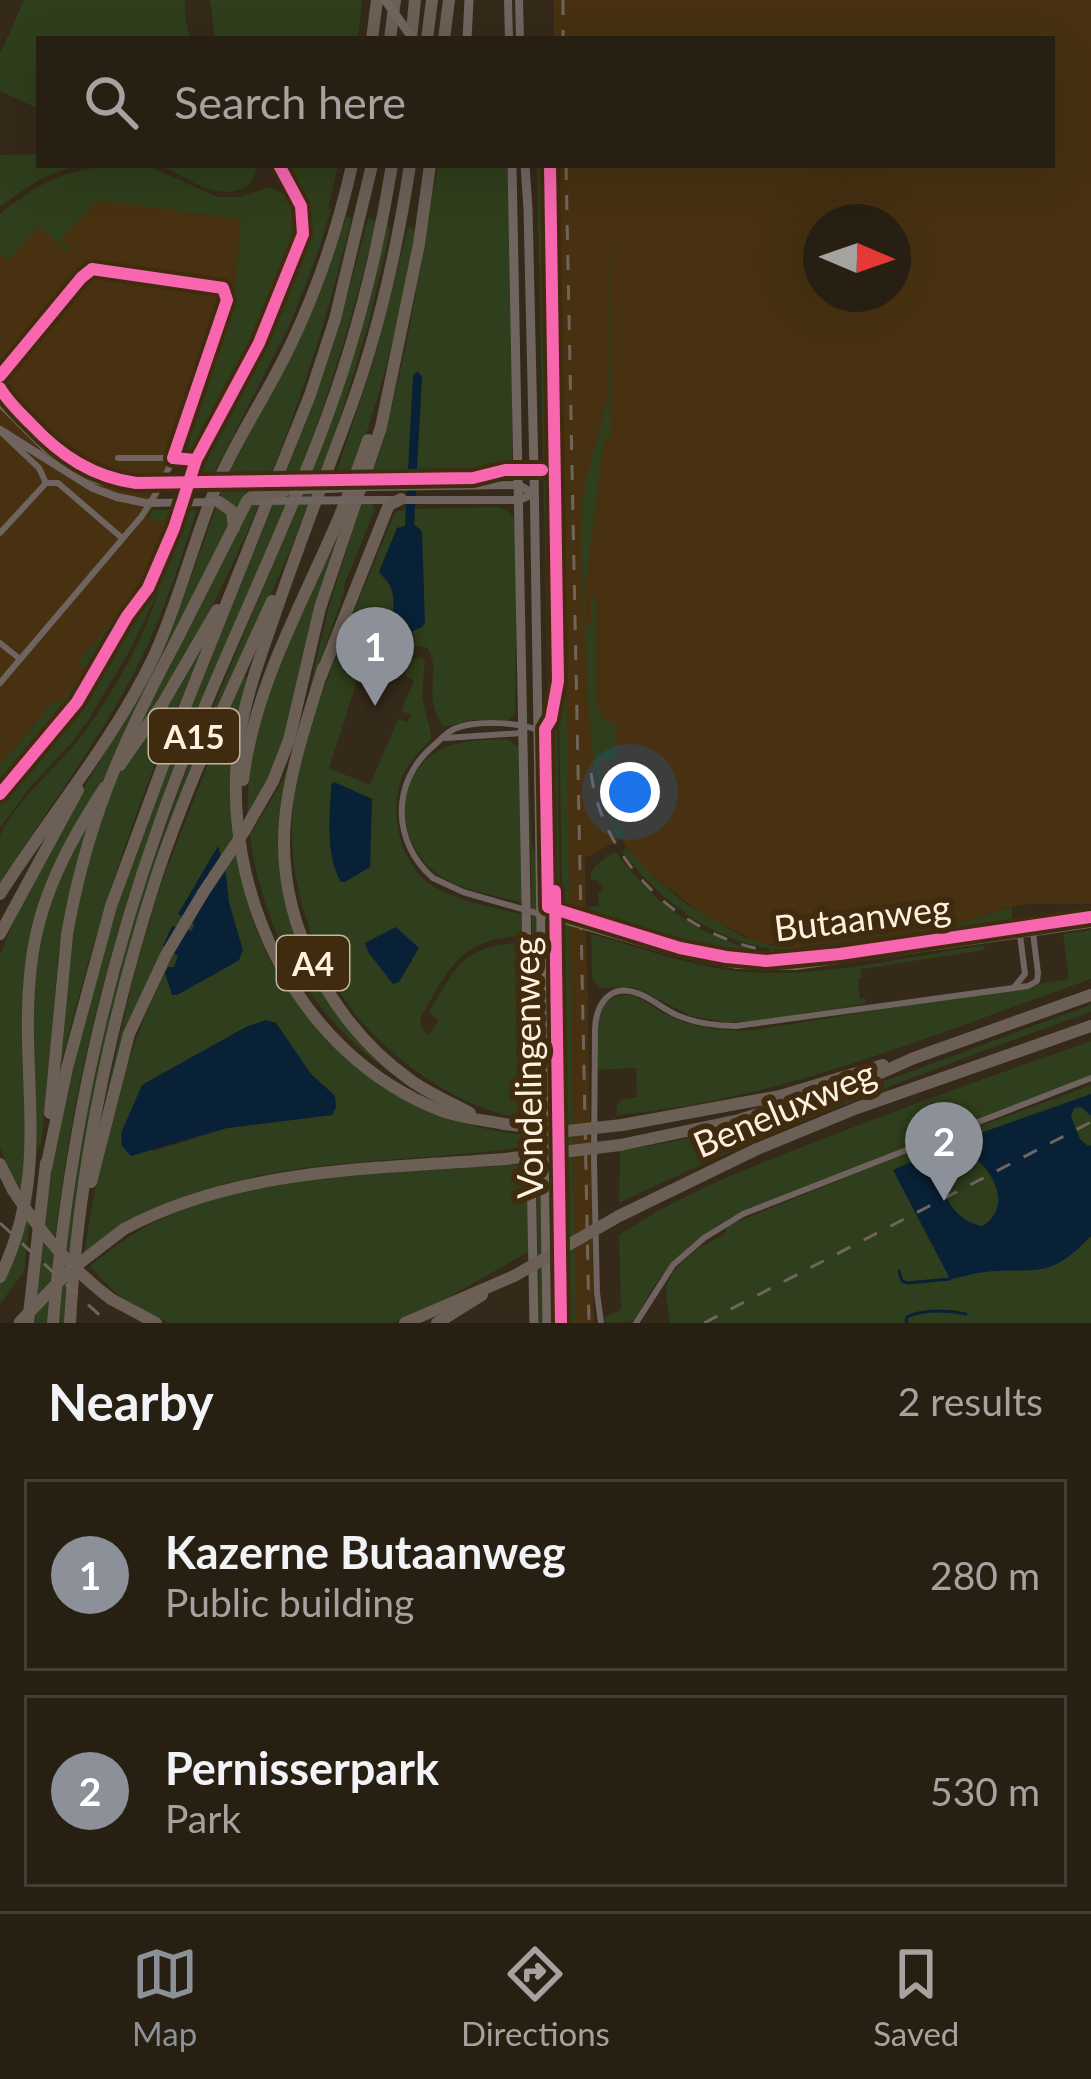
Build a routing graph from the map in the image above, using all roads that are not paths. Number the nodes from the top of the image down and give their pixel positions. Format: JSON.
{"nodes":[{"id":1,"x":381,"y":0,"type":"edge"},
{"id":2,"x":395,"y":0,"type":"edge"},
{"id":3,"x":415,"y":0,"type":"edge"},
{"id":4,"x":432,"y":0,"type":"edge"},
{"id":5,"x":448,"y":0,"type":"edge"},
{"id":6,"x":470,"y":0,"type":"edge"},
{"id":7,"x":508,"y":0,"type":"edge"},
{"id":8,"x":519,"y":0,"type":"edge"},
{"id":9,"x":373,"y":36,"type":"edge"},
{"id":10,"x":390,"y":36,"type":"edge"},
{"id":11,"x":410,"y":36,"type":"edge"},
{"id":12,"x":412,"y":36,"type":"edge"},
{"id":13,"x":427,"y":36,"type":"edge"},
{"id":14,"x":444,"y":36,"type":"edge"},
{"id":15,"x":467,"y":36,"type":"edge"},
{"id":16,"x":509,"y":36,"type":"edge"},
{"id":17,"x":520,"y":36,"type":"edge"},
{"id":18,"x":351,"y":168,"type":"edge"},
{"id":19,"x":371,"y":168,"type":"edge"},
{"id":20,"x":391,"y":168,"type":"edge"},
{"id":21,"x":409,"y":168,"type":"edge"},
{"id":22,"x":430,"y":168,"type":"edge"},
{"id":23,"x":512,"y":168,"type":"edge"},
{"id":24,"x":525,"y":168,"type":"edge"},
{"id":25,"x":405,"y":316,"type":"junction"},
{"id":26,"x":1,"y":372,"type":"edge"},
{"id":27,"x":0,"y":403,"type":"edge"},
{"id":28,"x":0,"y":430,"type":"edge"},
{"id":29,"x":43,"y":452,"type":"junction"},
{"id":30,"x":118,"y":458,"type":"dead end"},
{"id":31,"x":173,"y":458,"type":"junction"},
{"id":32,"x":46,"y":483,"type":"junction"},
{"id":33,"x":519,"y":485,"type":"junction"},
{"id":34,"x":371,"y":487,"type":"junction"},
{"id":35,"x":284,"y":491,"type":"junction"},
{"id":36,"x":534,"y":494,"type":"junction"},
{"id":37,"x":400,"y":499,"type":"junction"},
{"id":38,"x":381,"y":500,"type":"junction"},
{"id":39,"x":519,"y":500,"type":"junction"},
{"id":40,"x":247,"y":501,"type":"junction"},
{"id":41,"x":219,"y":502,"type":"junction"},
{"id":42,"x":382,"y":523,"type":"junction"},
{"id":43,"x":234,"y":529,"type":"junction"},
{"id":44,"x":0,"y":533,"type":"edge"},
{"id":45,"x":301,"y":537,"type":"junction"},
{"id":46,"x":122,"y":538,"type":"junction"},
{"id":47,"x":241,"y":567,"type":"junction"},
{"id":48,"x":0,"y":643,"type":"edge"},
{"id":49,"x":20,"y":659,"type":"junction"},
{"id":50,"x":323,"y":668,"type":"junction"},
{"id":51,"x":0,"y":682,"type":"edge"},
{"id":52,"x":524,"y":729,"type":"junction"},
{"id":53,"x":538,"y":730,"type":"junction"},
{"id":54,"x":448,"y":736,"type":"junction"},
{"id":55,"x":98,"y":752,"type":"junction"},
{"id":56,"x":275,"y":776,"type":"junction"},
{"id":57,"x":249,"y":889,"type":"junction"},
{"id":58,"x":0,"y":894,"type":"edge"},
{"id":59,"x":1091,"y":925,"type":"edge"},
{"id":60,"x":1033,"y":933,"type":"junction"},
{"id":61,"x":0,"y":934,"type":"edge"},
{"id":62,"x":1020,"y":935,"type":"junction"},
{"id":63,"x":1015,"y":986,"type":"junction"},
{"id":64,"x":1091,"y":995,"type":"edge"},
{"id":65,"x":1091,"y":1026,"type":"edge"},
{"id":66,"x":914,"y":1058,"type":"junction"},
{"id":67,"x":1091,"y":1078,"type":"edge"},
{"id":68,"x":484,"y":1120,"type":"junction"},
{"id":69,"x":0,"y":1164,"type":"edge"},
{"id":70,"x":46,"y":1168,"type":"junction"},
{"id":71,"x":75,"y":1253,"type":"junction"},
{"id":72,"x":0,"y":1277,"type":"edge"},
{"id":73,"x":511,"y":1278,"type":"junction"},
{"id":74,"x":22,"y":1323,"type":"edge"},
{"id":75,"x":53,"y":1323,"type":"edge"},
{"id":76,"x":70,"y":1323,"type":"edge"},
{"id":77,"x":156,"y":1323,"type":"edge"},
{"id":78,"x":405,"y":1323,"type":"edge"},
{"id":79,"x":437,"y":1323,"type":"edge"},
{"id":80,"x":534,"y":1323,"type":"edge"},
{"id":81,"x":548,"y":1323,"type":"edge"},
{"id":82,"x":601,"y":1323,"type":"edge"},
{"id":83,"x":636,"y":1323,"type":"edge"}],
"edges":[{"from":1,"to":9,"type":"highway"},
{"from":1,"to":11,"type":"main road","bridge":true},
{"from":2,"to":10,"type":"highway"},
{"from":3,"to":12,"type":"highway"},
{"from":4,"to":13,"type":"highway"},
{"from":5,"to":14,"type":"highway"},
{"from":6,"to":15,"type":"main road"},
{"from":7,"to":16,"type":"street"},
{"from":8,"to":17,"type":"street"},
{"from":18,"to":55,"type":"highway","number":"A15"},
{"from":19,"to":47,"type":"highway","number":"A15"},
{"from":20,"to":75,"type":"highway","number":"A15"},
{"from":21,"to":45,"type":"highway","number":"A15"},
{"from":22,"to":25,"type":"highway","number":"A15"},
{"from":23,"to":33,"type":"main road","name":"Vondelingenweg"},
{"from":24,"to":36,"type":"main road","name":"Vondelingenweg"},
{"from":25,"to":56,"type":"highway","number":"A15"},
{"from":25,"to":57,"type":"highway","number":"A4"},
{"from":26,"to":31,"type":"street"},
{"from":27,"to":29,"type":"street"},
{"from":28,"to":29,"type":"street"},
{"from":28,"to":32,"type":"street"},
{"from":29,"to":35,"type":"street","bridge":true},
{"from":29,"to":41,"type":"street","bridge":true},
{"from":30,"to":31,"type":"street"},
{"from":31,"to":46,"type":"street"},
{"from":32,"to":44,"type":"street"},
{"from":32,"to":46,"type":"street"},
{"from":33,"to":34,"type":"street"},
{"from":33,"to":36,"type":"street"},
{"from":33,"to":39,"type":"main road","name":"Vondelingenweg"},
{"from":34,"to":35,"type":"street","bridge":true},
{"from":34,"to":38,"type":"highway","bridge":true},
{"from":35,"to":40,"type":"highway","bridge":true},
{"from":36,"to":39,"type":"street"},
{"from":36,"to":53,"type":"main road","name":"Vondelingenweg"},
{"from":37,"to":38,"type":"street"},
{"from":37,"to":39,"type":"street"},
{"from":37,"to":42,"type":"highway","number":"A4"},
{"from":38,"to":40,"type":"street","bridge":true},
{"from":38,"to":42,"type":"highway","number":"A4"},
{"from":39,"to":52,"type":"main road","name":"Vondelingenweg"},
{"from":40,"to":41,"type":"street","bridge":true},
{"from":40,"to":43,"type":"highway","number":"A15"},
{"from":41,"to":43,"type":"highway"},
{"from":42,"to":50,"type":"highway","number":"A4"},
{"from":43,"to":70,"type":"highway","number":"A15","bridge":true},
{"from":45,"to":57,"type":"highway","number":"A4"},
{"from":45,"to":71,"type":"highway","number":"A15"},
{"from":46,"to":49,"type":"street"},
{"from":47,"to":70,"type":"highway","number":"A15"},
{"from":47,"to":72,"type":"highway","number":"A15"},
{"from":48,"to":49,"type":"street"},
{"from":49,"to":51,"type":"street"},
{"from":50,"to":56,"type":"highway","number":"A15"},
{"from":50,"to":68,"type":"highway","number":"A4"},
{"from":52,"to":53,"type":"street"},
{"from":52,"to":54,"type":"street"},
{"from":52,"to":54,"type":"street"},
{"from":52,"to":80,"type":"main road","name":"Vondelingenweg"},
{"from":53,"to":81,"type":"main road","name":"Vondelingenweg"},
{"from":54,"to":62,"type":"street","name":"Butaanweg","bridge":true},
{"from":55,"to":58,"type":"highway","number":"A15"},
{"from":55,"to":61,"type":"highway","number":"A15"},
{"from":56,"to":71,"type":"highway","number":"A15","bridge":true},
{"from":57,"to":68,"type":"highway","number":"A4"},
{"from":59,"to":60,"type":"street","name":"Butaanweg"},
{"from":60,"to":62,"type":"street","name":"Butaanweg"},
{"from":60,"to":63,"type":"street"},
{"from":62,"to":63,"type":"street"},
{"from":63,"to":82,"type":"street"},
{"from":64,"to":66,"type":"highway","name":"Beneluxweg","number":"A4"},
{"from":65,"to":73,"type":"highway","name":"Beneluxweg","bridge":true},
{"from":66,"to":68,"type":"highway","number":"A4","bridge":true},
{"from":66,"to":74,"type":"highway","number":"A4","bridge":true},
{"from":67,"to":83,"type":"street"},
{"from":69,"to":77,"type":"highway","bridge":true},
{"from":70,"to":74,"type":"highway","number":"A15"},
{"from":71,"to":76,"type":"highway","number":"A15"},
{"from":73,"to":78,"type":"highway"},
{"from":73,"to":79,"type":"highway"}]}
